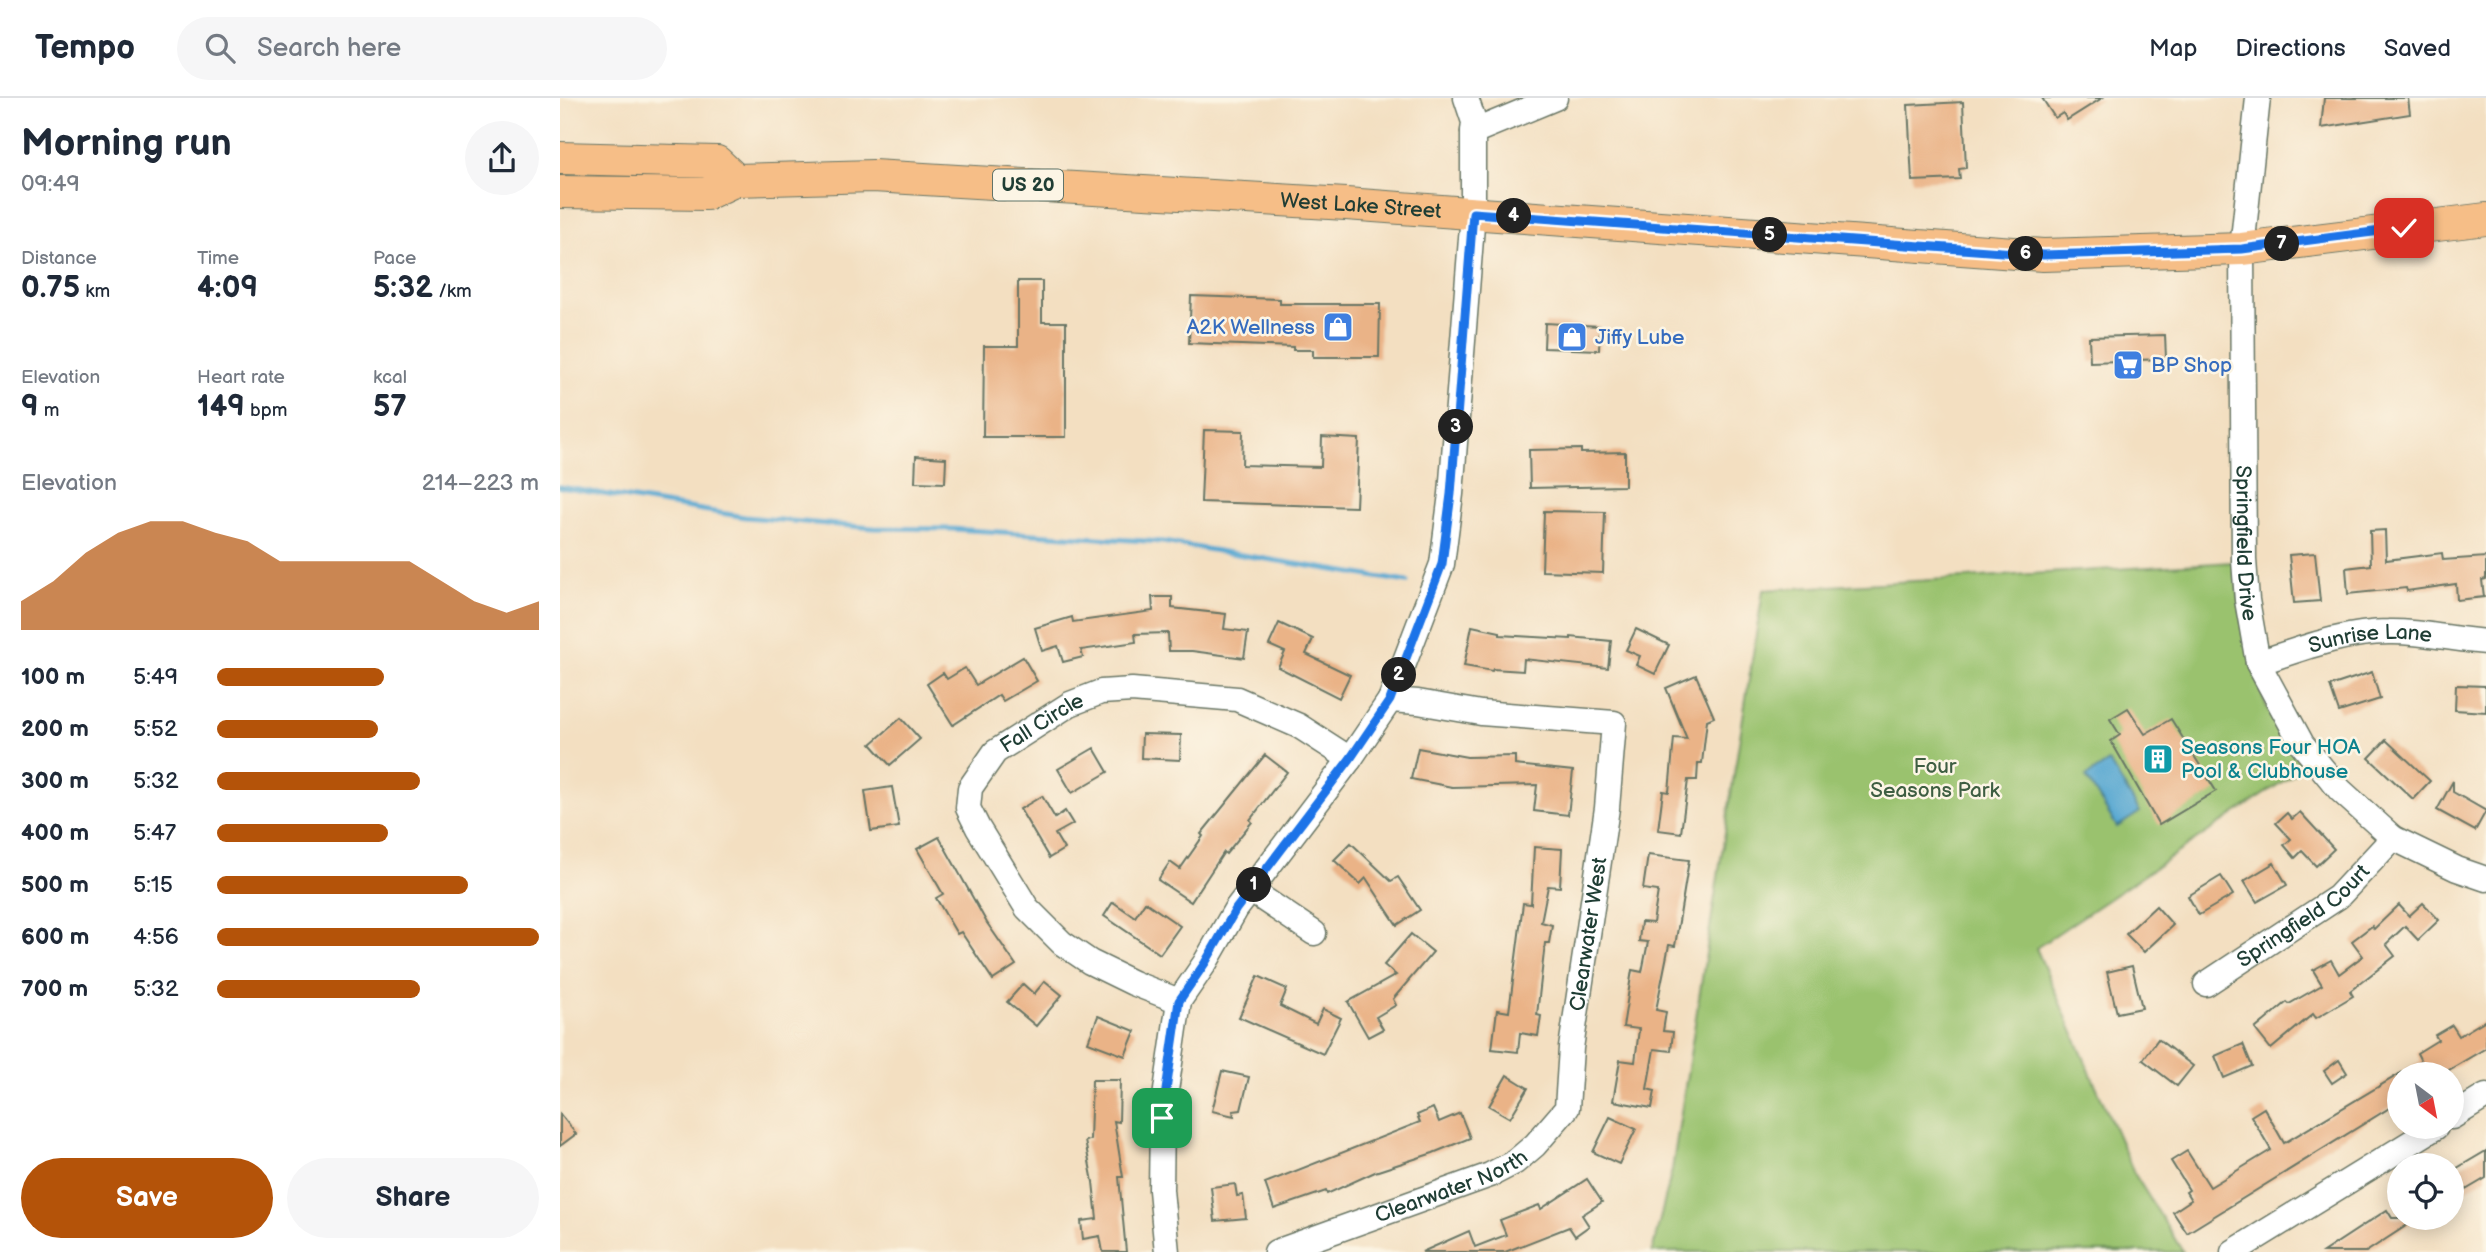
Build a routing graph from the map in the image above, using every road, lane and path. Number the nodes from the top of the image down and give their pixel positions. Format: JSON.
{"nodes":[{"id":1,"x":1466,"y":98,"type":"edge"},
{"id":2,"x":1555,"y":98,"type":"edge"},
{"id":3,"x":2258,"y":98,"type":"edge"},
{"id":4,"x":1473,"y":132,"type":"junction"},
{"id":5,"x":560,"y":158,"type":"edge"},
{"id":6,"x":736,"y":180,"type":"junction"},
{"id":7,"x":560,"y":192,"type":"edge"},
{"id":8,"x":1473,"y":213,"type":"junction"},
{"id":9,"x":2486,"y":219,"type":"edge"},
{"id":10,"x":2242,"y":249,"type":"junction"},
{"id":11,"x":2486,"y":642,"type":"edge"},
{"id":12,"x":2258,"y":663,"type":"junction"},
{"id":13,"x":1390,"y":700,"type":"junction"},
{"id":14,"x":1350,"y":759,"type":"junction"},
{"id":15,"x":2393,"y":838,"type":"junction"},
{"id":16,"x":2486,"y":879,"type":"edge"},
{"id":17,"x":1250,"y":890,"type":"junction"},
{"id":18,"x":1314,"y":933,"type":"dead end"},
{"id":19,"x":2206,"y":984,"type":"dead end"},
{"id":20,"x":1179,"y":1001,"type":"junction"},
{"id":21,"x":2486,"y":1096,"type":"edge"},
{"id":22,"x":2464,"y":1110,"type":"edge"},
{"id":23,"x":1542,"y":1137,"type":"joint"},
{"id":24,"x":2417,"y":1139,"type":"edge"},
{"id":25,"x":1167,"y":1252,"type":"edge"},
{"id":26,"x":1276,"y":1252,"type":"edge"},
{"id":27,"x":2233,"y":1252,"type":"edge"}],
"edges":[{"from":1,"to":4,"type":"street"},
{"from":2,"to":4,"type":"street"},
{"from":3,"to":10,"type":"street","name":"Springfield Drive"},
{"from":4,"to":8,"type":"street"},
{"from":5,"to":6,"type":"main road"},
{"from":6,"to":7,"type":"main road","name":"West Lake Street","number":"US 20"},
{"from":6,"to":8,"type":"main road","name":"West Lake Street","number":"US 20"},
{"from":8,"to":10,"type":"main road","name":"West Lake Street","number":"US 20"},
{"from":8,"to":13,"type":"street"},
{"from":9,"to":10,"type":"main road","name":"West Lake Street","number":"US 20"},
{"from":10,"to":12,"type":"street","name":"Springfield Drive"},
{"from":11,"to":12,"type":"street","name":"Sunrise Lane"},
{"from":12,"to":15,"type":"street","name":"Springfield Drive"},
{"from":13,"to":14,"type":"street"},
{"from":13,"to":23,"type":"street","name":"Clearwater West"},
{"from":14,"to":17,"type":"street"},
{"from":14,"to":20,"type":"street","name":"Fall Circle"},
{"from":15,"to":16,"type":"street","name":"Springfield Drive"},
{"from":15,"to":19,"type":"street","name":"Springfield Court"},
{"from":17,"to":18,"type":"street"},
{"from":17,"to":20,"type":"street"},
{"from":20,"to":25,"type":"street"},
{"from":21,"to":22,"type":"street"},
{"from":23,"to":26,"type":"street","name":"Clearwater North"},
{"from":24,"to":27,"type":"street"}]}
